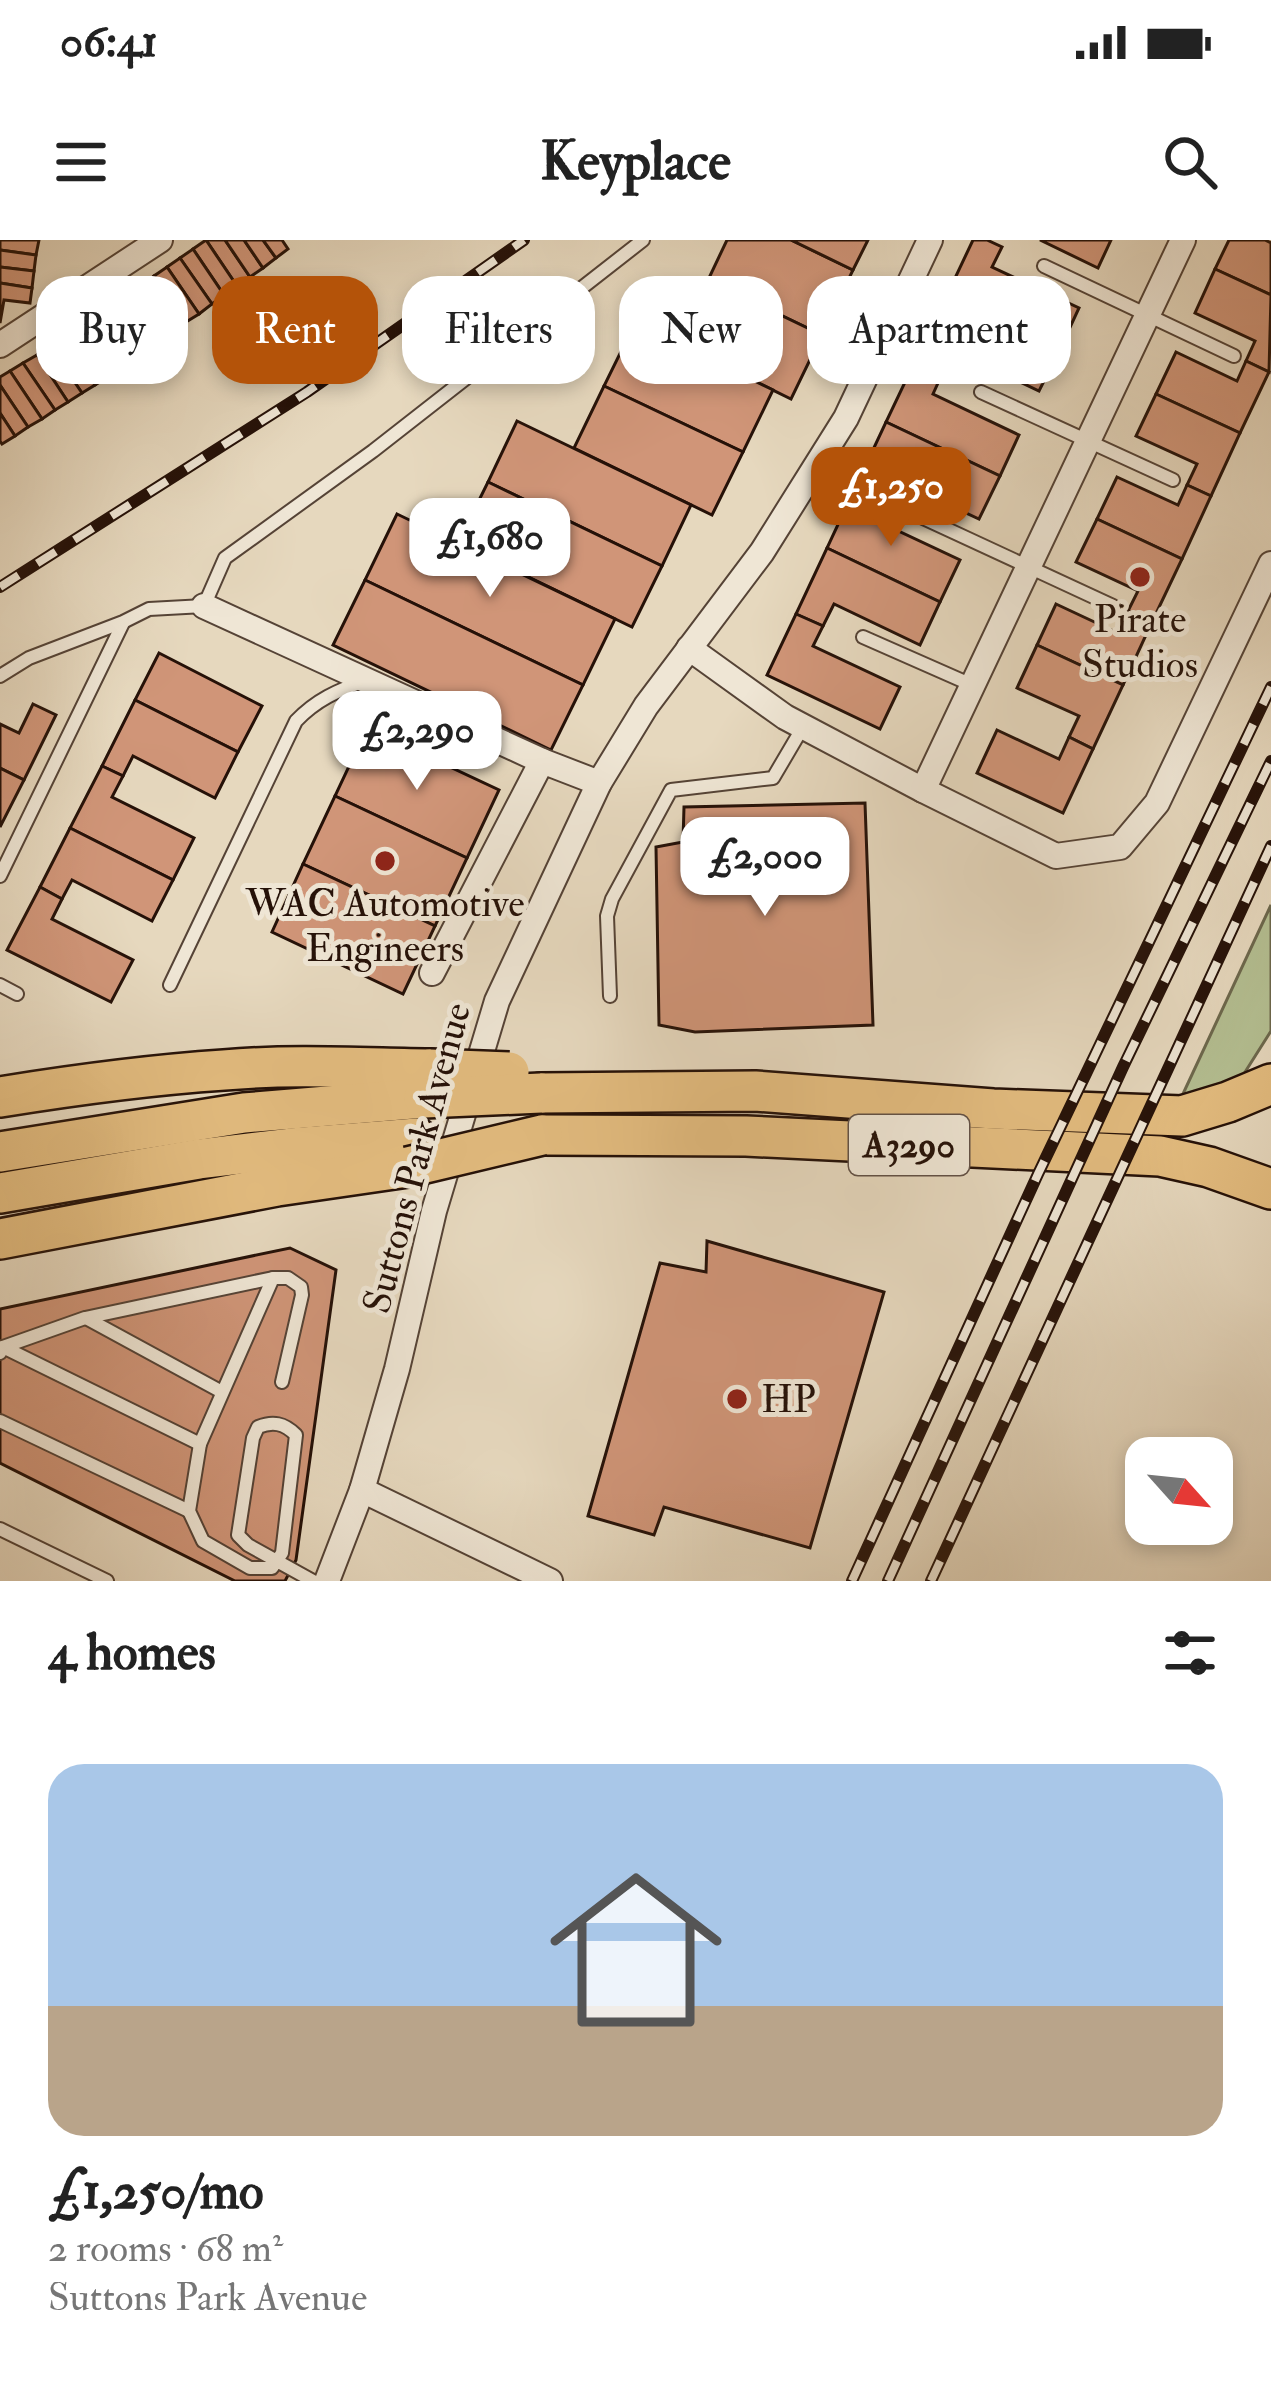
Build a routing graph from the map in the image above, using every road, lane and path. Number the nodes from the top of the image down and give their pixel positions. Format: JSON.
{"nodes":[{"id":1,"x":160,"y":240,"type":"edge"},
{"id":2,"x":643,"y":240,"type":"edge"},
{"id":3,"x":930,"y":240,"type":"edge"},
{"id":4,"x":1183,"y":240,"type":"edge"},
{"id":5,"x":1043,"y":266,"type":"dead end"},
{"id":6,"x":1147,"y":316,"type":"junction"},
{"id":7,"x":0,"y":345,"type":"edge"},
{"id":8,"x":1234,"y":356,"type":"dead end"},
{"id":9,"x":981,"y":392,"type":"dead end"},
{"id":10,"x":1088,"y":442,"type":"junction"},
{"id":11,"x":1173,"y":480,"type":"dead end"},
{"id":12,"x":921,"y":517,"type":"dead end"},
{"id":13,"x":1271,"y":564,"type":"edge"},
{"id":14,"x":1028,"y":567,"type":"junction"},
{"id":15,"x":1113,"y":605,"type":"dead end"},
{"id":16,"x":204,"y":606,"type":"junction"},
{"id":17,"x":123,"y":622,"type":"junction"},
{"id":18,"x":862,"y":637,"type":"dead end"},
{"id":19,"x":689,"y":647,"type":"junction"},
{"id":20,"x":0,"y":676,"type":"edge"},
{"id":21,"x":366,"y":681,"type":"junction"},
{"id":22,"x":972,"y":685,"type":"junction"},
{"id":23,"x":803,"y":726,"type":"junction"},
{"id":24,"x":542,"y":761,"type":"junction"},
{"id":25,"x":599,"y":783,"type":"junction"},
{"id":26,"x":923,"y":790,"type":"junction"},
{"id":27,"x":0,"y":876,"type":"edge"},
{"id":28,"x":432,"y":973,"type":"dead end"},
{"id":29,"x":170,"y":985,"type":"dead end"},
{"id":30,"x":0,"y":986,"type":"edge"},
{"id":31,"x":16,"y":994,"type":"dead end"},
{"id":32,"x":610,"y":996,"type":"dead end"},
{"id":33,"x":427,"y":1084,"type":"junction"},
{"id":34,"x":1271,"y":1084,"type":"edge"},
{"id":35,"x":0,"y":1096,"type":"edge"},
{"id":36,"x":0,"y":1152,"type":"edge"},
{"id":37,"x":413,"y":1153,"type":"junction"},
{"id":38,"x":1271,"y":1189,"type":"edge"},
{"id":39,"x":0,"y":1193,"type":"edge"},
{"id":40,"x":0,"y":1239,"type":"edge"},
{"id":41,"x":273,"y":1278,"type":"junction"},
{"id":42,"x":86,"y":1318,"type":"junction"},
{"id":43,"x":2,"y":1350,"type":"edge"},
{"id":44,"x":282,"y":1382,"type":"dead end"},
{"id":45,"x":222,"y":1392,"type":"junction"},
{"id":46,"x":0,"y":1421,"type":"edge"},
{"id":47,"x":200,"y":1444,"type":"junction"},
{"id":48,"x":362,"y":1490,"type":"junction"},
{"id":49,"x":189,"y":1511,"type":"junction"},
{"id":50,"x":0,"y":1528,"type":"edge"},
{"id":51,"x":106,"y":1581,"type":"edge"},
{"id":52,"x":313,"y":1581,"type":"edge"},
{"id":53,"x":327,"y":1581,"type":"edge"},
{"id":54,"x":550,"y":1581,"type":"edge"}],
"edges":[{"from":1,"to":7,"type":"street"},
{"from":2,"to":16,"type":"lane"},
{"from":3,"to":19,"type":"street","name":"Suttons Park Avenue"},
{"from":4,"to":6,"type":"street"},
{"from":5,"to":6,"type":"lane"},
{"from":6,"to":8,"type":"lane"},
{"from":6,"to":10,"type":"street"},
{"from":9,"to":10,"type":"lane"},
{"from":10,"to":11,"type":"lane"},
{"from":10,"to":14,"type":"street"},
{"from":12,"to":14,"type":"lane"},
{"from":13,"to":26,"type":"street"},
{"from":14,"to":15,"type":"lane"},
{"from":14,"to":22,"type":"street"},
{"from":16,"to":17,"type":"lane"},
{"from":16,"to":21,"type":"street"},
{"from":17,"to":20,"type":"lane"},
{"from":17,"to":27,"type":"lane"},
{"from":18,"to":22,"type":"lane"},
{"from":19,"to":23,"type":"street"},
{"from":19,"to":25,"type":"street","name":"Suttons Park Avenue"},
{"from":21,"to":24,"type":"street"},
{"from":21,"to":29,"type":"lane"},
{"from":22,"to":26,"type":"street"},
{"from":23,"to":26,"type":"street"},
{"from":23,"to":32,"type":"lane"},
{"from":24,"to":25,"type":"street"},
{"from":24,"to":28,"type":"street"},
{"from":25,"to":48,"type":"street","name":"Suttons Park Avenue"},
{"from":30,"to":31,"type":"lane"},
{"from":33,"to":34,"type":"main road","number":"A3290","bridge":true},
{"from":33,"to":35,"type":"main road","number":"A3290"},
{"from":33,"to":36,"type":"main road","number":"A3290"},
{"from":37,"to":38,"type":"main road","number":"A3290","bridge":true},
{"from":37,"to":39,"type":"main road","number":"A3290"},
{"from":37,"to":40,"type":"main road","number":"A3290"},
{"from":41,"to":42,"type":"lane"},
{"from":41,"to":44,"type":"lane"},
{"from":41,"to":45,"type":"lane"},
{"from":42,"to":43,"type":"lane"},
{"from":42,"to":45,"type":"lane"},
{"from":43,"to":47,"type":"lane"},
{"from":45,"to":47,"type":"lane"},
{"from":46,"to":49,"type":"lane"},
{"from":47,"to":49,"type":"lane"},
{"from":48,"to":53,"type":"street","name":"Suttons Park Avenue"},
{"from":48,"to":54,"type":"street"},
{"from":49,"to":52,"type":"lane"},
{"from":50,"to":51,"type":"lane"}]}
